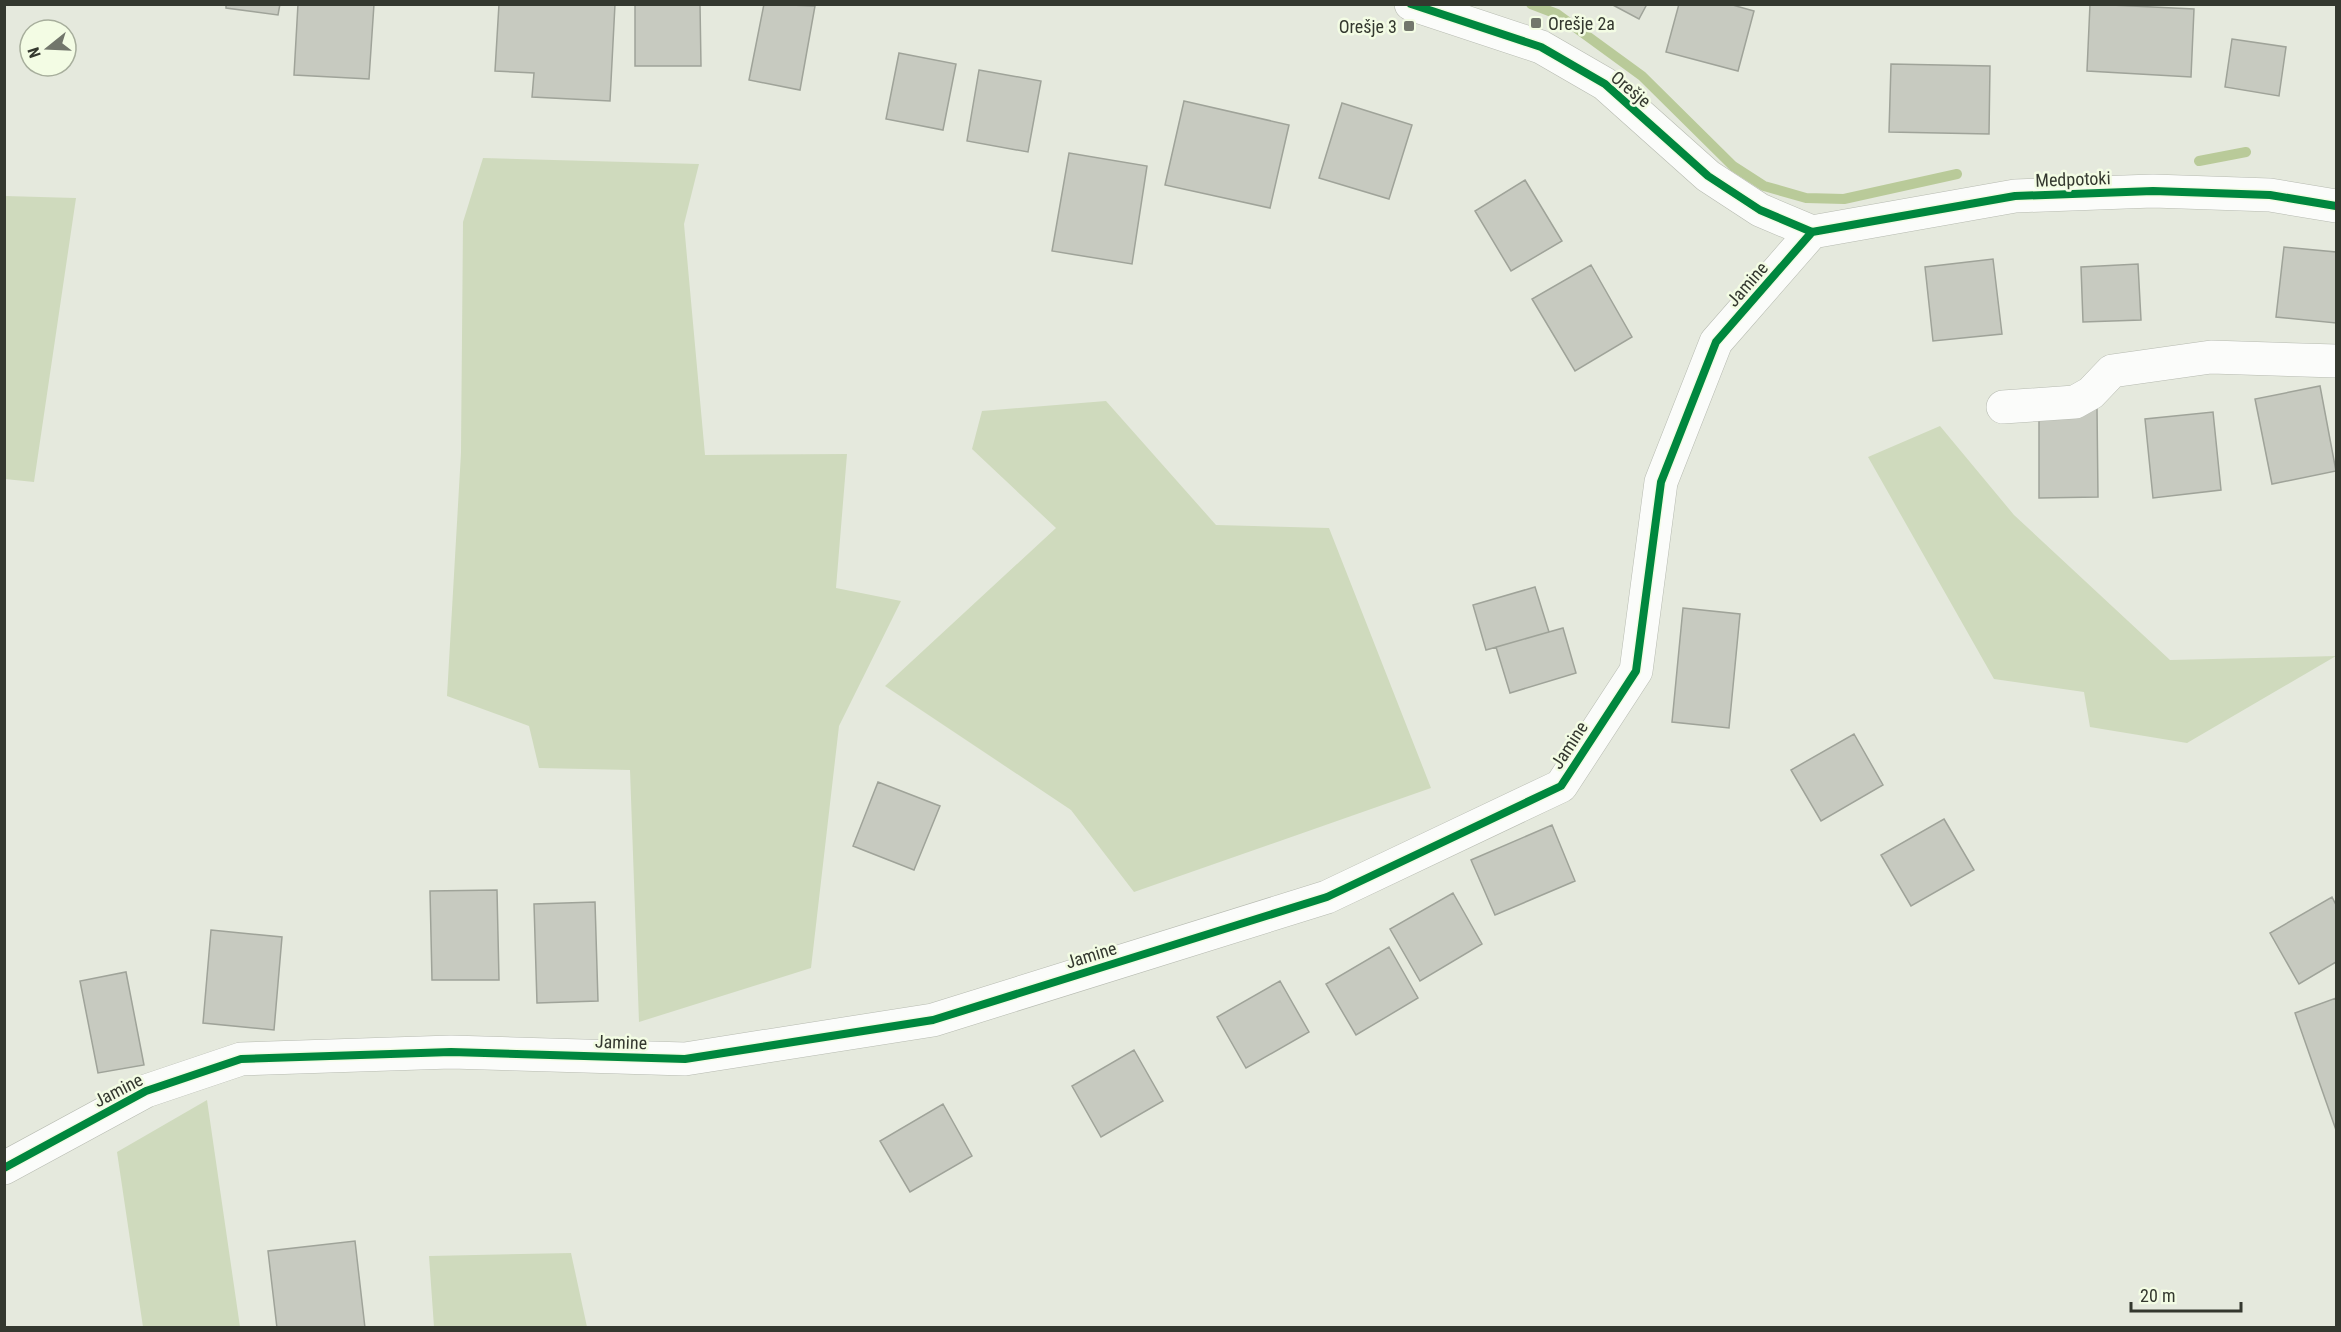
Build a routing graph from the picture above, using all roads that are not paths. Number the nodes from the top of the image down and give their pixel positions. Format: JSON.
{"nodes":[{"id":1,"x":1411,"y":4,"type":"edge"},
{"id":2,"x":2337,"y":206,"type":"edge"},
{"id":3,"x":1812,"y":232,"type":"junction"},
{"id":4,"x":2337,"y":361,"type":"edge"},
{"id":5,"x":2003,"y":407,"type":"dead end"},
{"id":6,"x":4,"y":1168,"type":"edge"}],
"edges":[{"from":1,"to":3,"type":"street","name":"Orešje"},
{"from":2,"to":3,"type":"street","name":"Medpotoki"},
{"from":3,"to":6,"type":"street","name":"Jamine"},
{"from":4,"to":5,"type":"street"}]}
